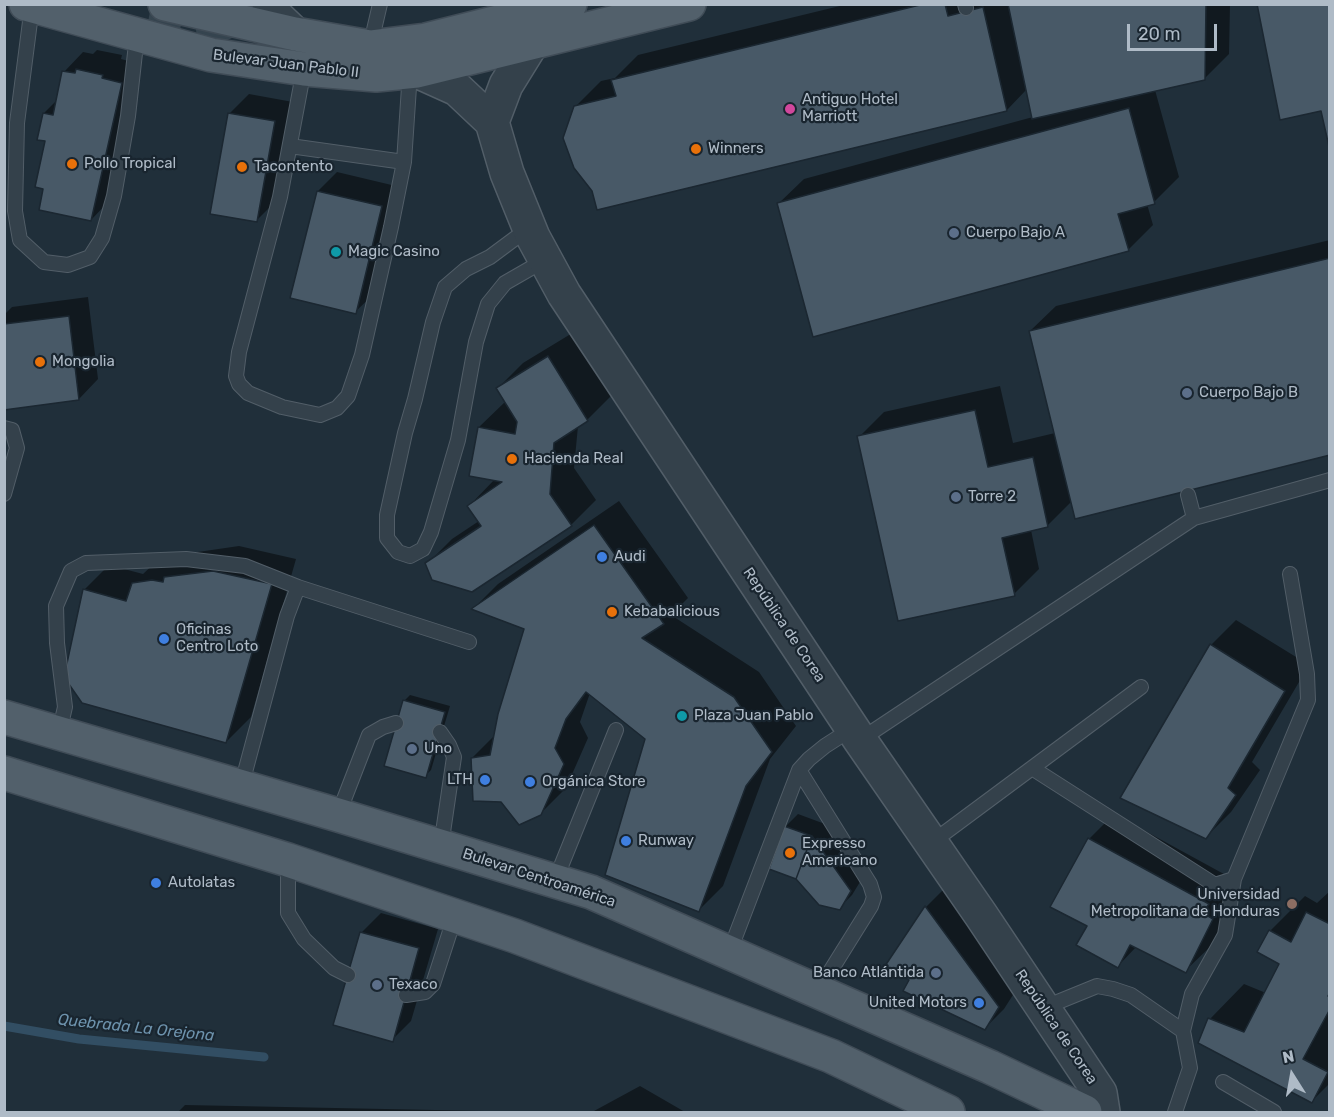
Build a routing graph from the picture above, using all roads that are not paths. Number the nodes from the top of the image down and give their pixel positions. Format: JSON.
{"nodes":[{"id":1,"x":88,"y":4,"type":"edge"},
{"id":2,"x":269,"y":4,"type":"edge"},
{"id":3,"x":380,"y":4,"type":"edge"},
{"id":4,"x":570,"y":4,"type":"edge"},
{"id":5,"x":689,"y":4,"type":"edge"},
{"id":6,"x":29,"y":5,"type":"edge"},
{"id":7,"x":159,"y":14,"type":"edge"},
{"id":8,"x":295,"y":34,"type":"junction"},
{"id":9,"x":532,"y":43,"type":"junction"},
{"id":10,"x":370,"y":46,"type":"junction"},
{"id":11,"x":304,"y":69,"type":"junction"},
{"id":12,"x":413,"y":71,"type":"junction"},
{"id":13,"x":492,"y":122,"type":"junction"},
{"id":14,"x":290,"y":146,"type":"junction"},
{"id":15,"x":404,"y":162,"type":"junction"},
{"id":16,"x":529,"y":228,"type":"junction"},
{"id":17,"x":545,"y":260,"type":"junction"},
{"id":18,"x":4,"y":428,"type":"edge"},
{"id":19,"x":1329,"y":480,"type":"edge"},
{"id":20,"x":4,"y":494,"type":"edge"},
{"id":21,"x":1188,"y":495,"type":"dead end"},
{"id":22,"x":1194,"y":518,"type":"junction"},
{"id":23,"x":1290,"y":574,"type":"dead end"},
{"id":24,"x":298,"y":587,"type":"junction"},
{"id":25,"x":469,"y":642,"type":"dead end"},
{"id":26,"x":1141,"y":687,"type":"dead end"},
{"id":27,"x":4,"y":717,"type":"edge"},
{"id":28,"x":396,"y":723,"type":"dead end"},
{"id":29,"x":616,"y":730,"type":"dead end"},
{"id":30,"x":440,"y":732,"type":"dead end"},
{"id":31,"x":59,"y":733,"type":"junction"},
{"id":32,"x":857,"y":734,"type":"junction"},
{"id":33,"x":1032,"y":768,"type":"junction"},
{"id":34,"x":799,"y":770,"type":"junction"},
{"id":35,"x":4,"y":773,"type":"edge"},
{"id":36,"x":241,"y":787,"type":"junction"},
{"id":37,"x":338,"y":815,"type":"junction"},
{"id":38,"x":931,"y":843,"type":"junction"},
{"id":39,"x":441,"y":846,"type":"junction"},
{"id":40,"x":288,"y":860,"type":"junction"},
{"id":41,"x":1234,"y":879,"type":"junction"},
{"id":42,"x":555,"y":881,"type":"junction"},
{"id":43,"x":455,"y":916,"type":"junction"},
{"id":44,"x":729,"y":952,"type":"junction"},
{"id":45,"x":348,"y":975,"type":"dead end"},
{"id":46,"x":818,"y":992,"type":"junction"},
{"id":47,"x":406,"y":994,"type":"dead end"},
{"id":48,"x":1043,"y":1008,"type":"junction"},
{"id":49,"x":1183,"y":1031,"type":"junction"},
{"id":50,"x":877,"y":1078,"type":"junction"},
{"id":51,"x":1223,"y":1082,"type":"dead end"},
{"id":52,"x":905,"y":1113,"type":"edge"},
{"id":53,"x":948,"y":1113,"type":"edge"},
{"id":54,"x":1085,"y":1113,"type":"edge"},
{"id":55,"x":1103,"y":1113,"type":"edge"},
{"id":56,"x":1175,"y":1113,"type":"edge"},
{"id":57,"x":1274,"y":1113,"type":"edge"}],
"edges":[{"from":1,"to":7,"type":"main road"},
{"from":2,"to":8,"type":"street"},
{"from":3,"to":10,"type":"lane"},
{"from":4,"to":10,"type":"main road","name":"Bulevar Juan Pablo II"},
{"from":5,"to":9,"type":"main road","name":"Bulevar Juan Pablo II"},
{"from":6,"to":7,"type":"main road","name":"Bulevar Juan Pablo II"},
{"from":6,"to":7,"type":"lane"},
{"from":7,"to":8,"type":"main road","name":"Bulevar Juan Pablo II"},
{"from":7,"to":11,"type":"main road","name":"Bulevar Juan Pablo II"},
{"from":8,"to":10,"type":"main road","name":"Bulevar Juan Pablo II"},
{"from":9,"to":12,"type":"main road","name":"Bulevar Juan Pablo II"},
{"from":9,"to":13,"type":"street"},
{"from":11,"to":12,"type":"main road","name":"Bulevar Juan Pablo II"},
{"from":11,"to":14,"type":"lane"},
{"from":12,"to":13,"type":"street"},
{"from":12,"to":15,"type":"lane"},
{"from":13,"to":16,"type":"street","name":"República de Corea"},
{"from":14,"to":15,"type":"lane"},
{"from":14,"to":15,"type":"lane"},
{"from":16,"to":17,"type":"street","name":"República de Corea"},
{"from":16,"to":17,"type":"lane"},
{"from":17,"to":32,"type":"street","name":"República de Corea"},
{"from":18,"to":20,"type":"lane"},
{"from":19,"to":22,"type":"lane"},
{"from":21,"to":22,"type":"lane"},
{"from":22,"to":32,"type":"lane"},
{"from":23,"to":41,"type":"lane"},
{"from":24,"to":25,"type":"lane"},
{"from":24,"to":31,"type":"lane"},
{"from":24,"to":36,"type":"lane"},
{"from":26,"to":33,"type":"lane"},
{"from":27,"to":31,"type":"main road","name":"Bulevar Centroamérica"},
{"from":28,"to":37,"type":"lane"},
{"from":29,"to":42,"type":"lane"},
{"from":30,"to":39,"type":"lane"},
{"from":31,"to":36,"type":"main road","name":"Bulevar Centroamérica"},
{"from":32,"to":34,"type":"lane"},
{"from":32,"to":38,"type":"street","name":"República de Corea"},
{"from":33,"to":38,"type":"lane"},
{"from":33,"to":41,"type":"lane"},
{"from":34,"to":44,"type":"lane"},
{"from":34,"to":46,"type":"lane"},
{"from":35,"to":40,"type":"main road"},
{"from":36,"to":37,"type":"main road","name":"Bulevar Centroamérica"},
{"from":37,"to":39,"type":"main road","name":"Bulevar Centroamérica"},
{"from":38,"to":48,"type":"street","name":"República de Corea"},
{"from":39,"to":42,"type":"main road","name":"Bulevar Centroamérica"},
{"from":40,"to":43,"type":"main road"},
{"from":40,"to":45,"type":"lane"},
{"from":41,"to":49,"type":"lane"},
{"from":42,"to":44,"type":"main road","name":"Bulevar Centroamérica"},
{"from":43,"to":47,"type":"lane"},
{"from":43,"to":50,"type":"main road"},
{"from":44,"to":46,"type":"main road","name":"Bulevar Centroamérica"},
{"from":46,"to":54,"type":"main road","name":"Bulevar Centroamérica"},
{"from":48,"to":49,"type":"lane"},
{"from":48,"to":55,"type":"street","name":"República de Corea"},
{"from":49,"to":56,"type":"lane"},
{"from":50,"to":52,"type":"main road"},
{"from":50,"to":53,"type":"main road"},
{"from":51,"to":57,"type":"lane"}]}
